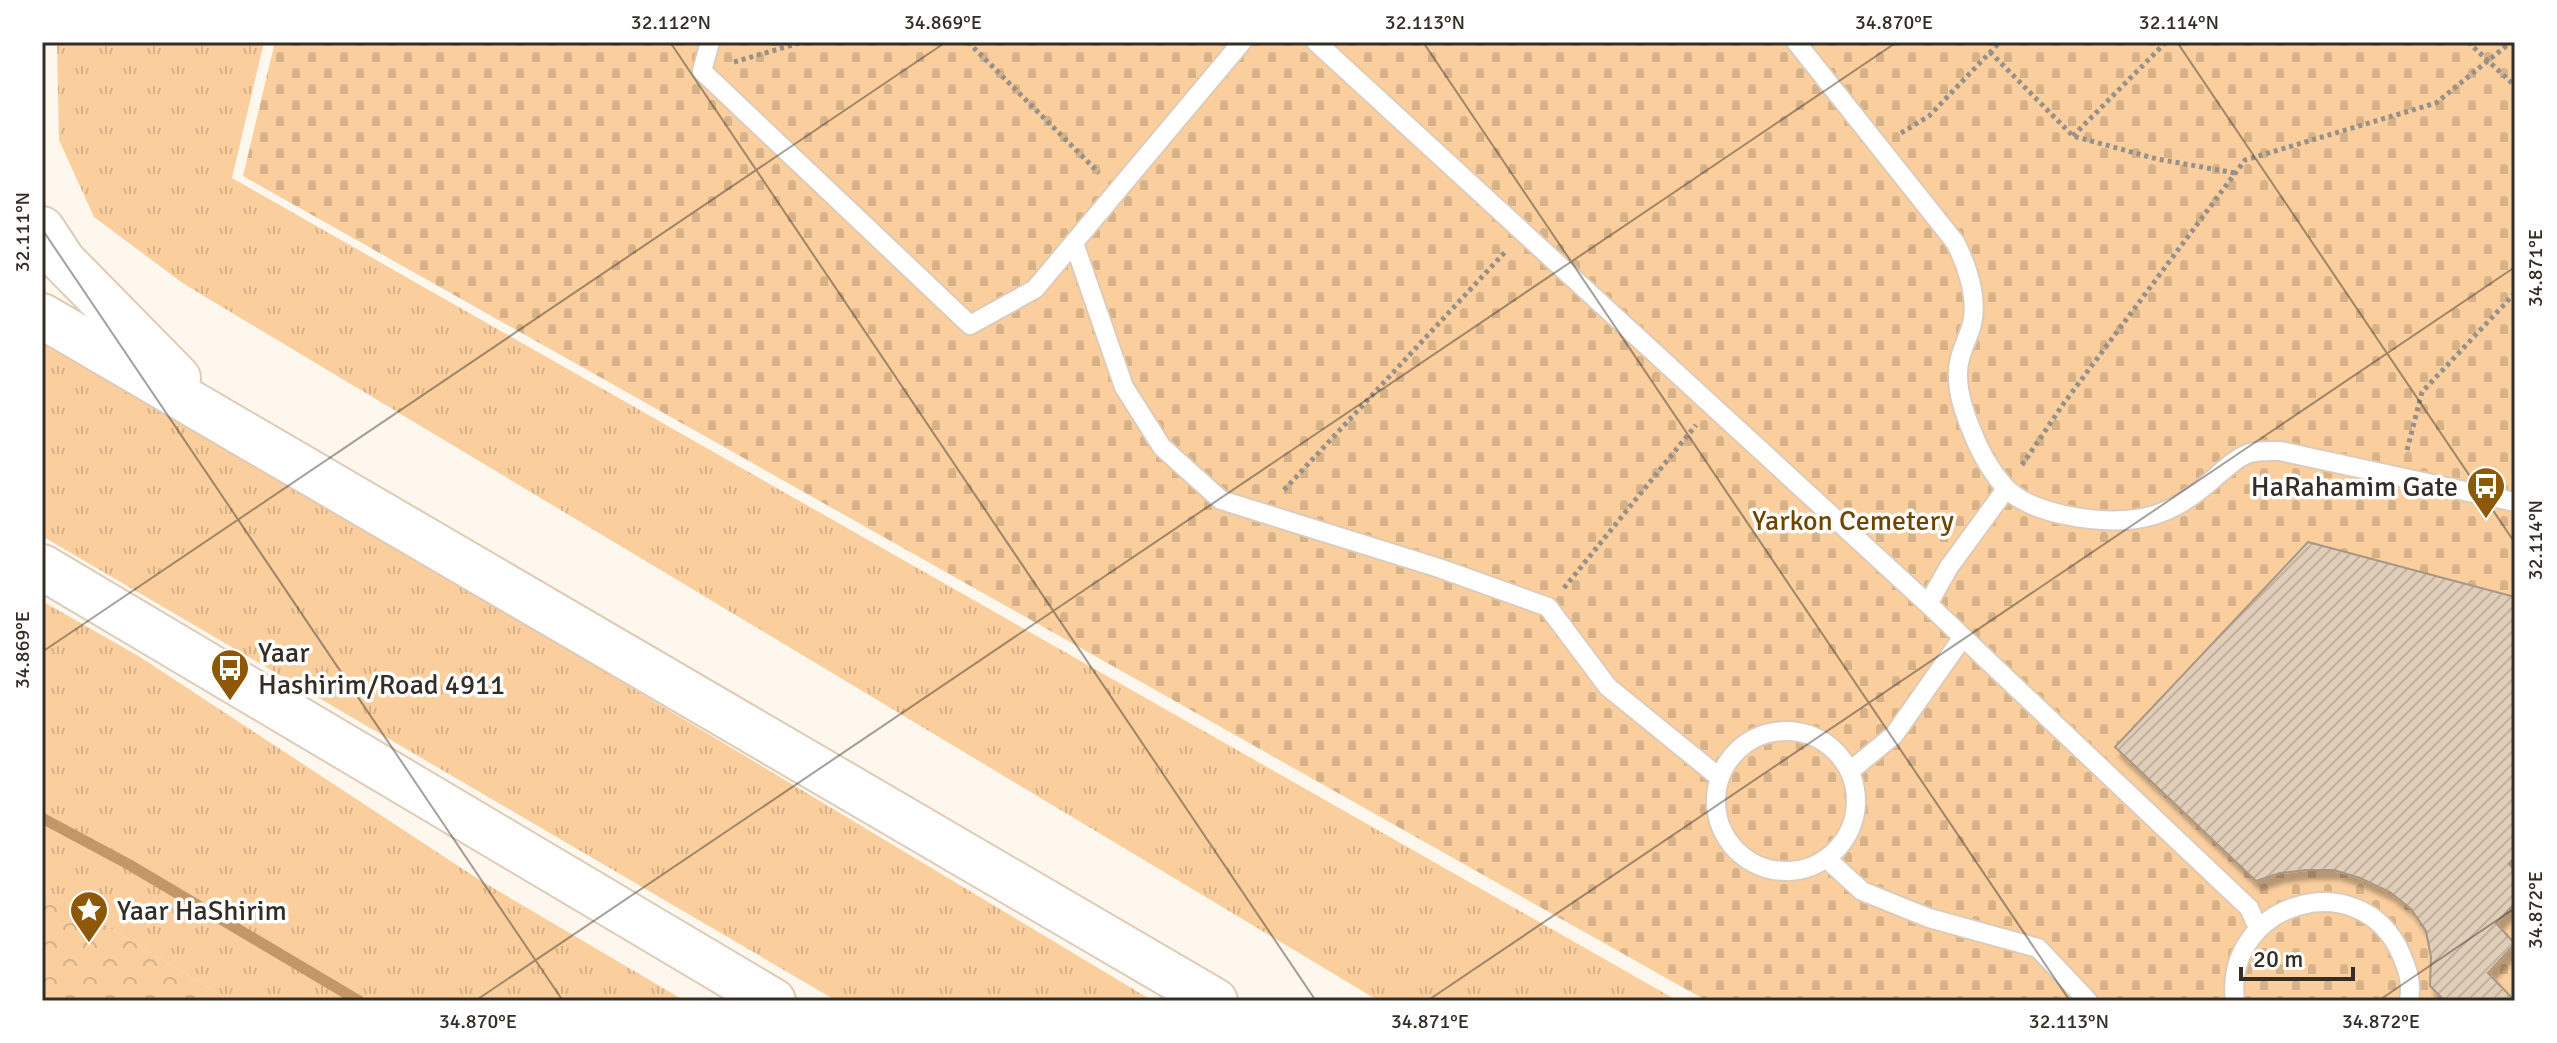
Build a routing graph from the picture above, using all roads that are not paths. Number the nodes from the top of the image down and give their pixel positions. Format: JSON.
{"nodes":[{"id":1,"x":710,"y":42,"type":"edge"},
{"id":2,"x":1242,"y":42,"type":"edge"},
{"id":3,"x":1316,"y":42,"type":"edge"},
{"id":4,"x":1796,"y":42,"type":"edge"},
{"id":5,"x":42,"y":229,"type":"edge"},
{"id":6,"x":1074,"y":243,"type":"junction"},
{"id":7,"x":42,"y":316,"type":"edge"},
{"id":8,"x":257,"y":442,"type":"junction"},
{"id":9,"x":2006,"y":489,"type":"junction"},
{"id":10,"x":2515,"y":502,"type":"edge"},
{"id":11,"x":42,"y":567,"type":"edge"},
{"id":12,"x":42,"y":584,"type":"edge"},
{"id":13,"x":1928,"y":604,"type":"junction"},
{"id":14,"x":119,"y":611,"type":"junction"},
{"id":15,"x":1963,"y":637,"type":"junction"},
{"id":16,"x":1850,"y":771,"type":"junction"},
{"id":17,"x":1720,"y":778,"type":"junction"},
{"id":18,"x":1827,"y":859,"type":"junction"},
{"id":19,"x":2258,"y":928,"type":"junction"},
{"id":20,"x":773,"y":1001,"type":"edge"},
{"id":21,"x":1215,"y":1001,"type":"edge"},
{"id":22,"x":2088,"y":1001,"type":"edge"},
{"id":23,"x":2235,"y":1001,"type":"edge"},
{"id":24,"x":2409,"y":1001,"type":"edge"}],
"edges":[{"from":1,"to":6,"type":"lane"},
{"from":2,"to":6,"type":"lane"},
{"from":3,"to":13,"type":"lane"},
{"from":4,"to":9,"type":"lane"},
{"from":5,"to":8,"type":"main road"},
{"from":6,"to":17,"type":"lane"},
{"from":7,"to":8,"type":"main road"},
{"from":8,"to":21,"type":"main road"},
{"from":9,"to":10,"type":"lane"},
{"from":9,"to":13,"type":"lane"},
{"from":11,"to":14,"type":"main road"},
{"from":12,"to":14,"type":"main road"},
{"from":13,"to":15,"type":"lane"},
{"from":14,"to":20,"type":"main road"},
{"from":15,"to":16,"type":"lane"},
{"from":15,"to":19,"type":"lane"},
{"from":16,"to":17,"type":"lane"},
{"from":16,"to":18,"type":"lane"},
{"from":17,"to":18,"type":"lane"},
{"from":18,"to":22,"type":"lane"},
{"from":19,"to":23,"type":"lane"},
{"from":19,"to":24,"type":"lane"}]}
